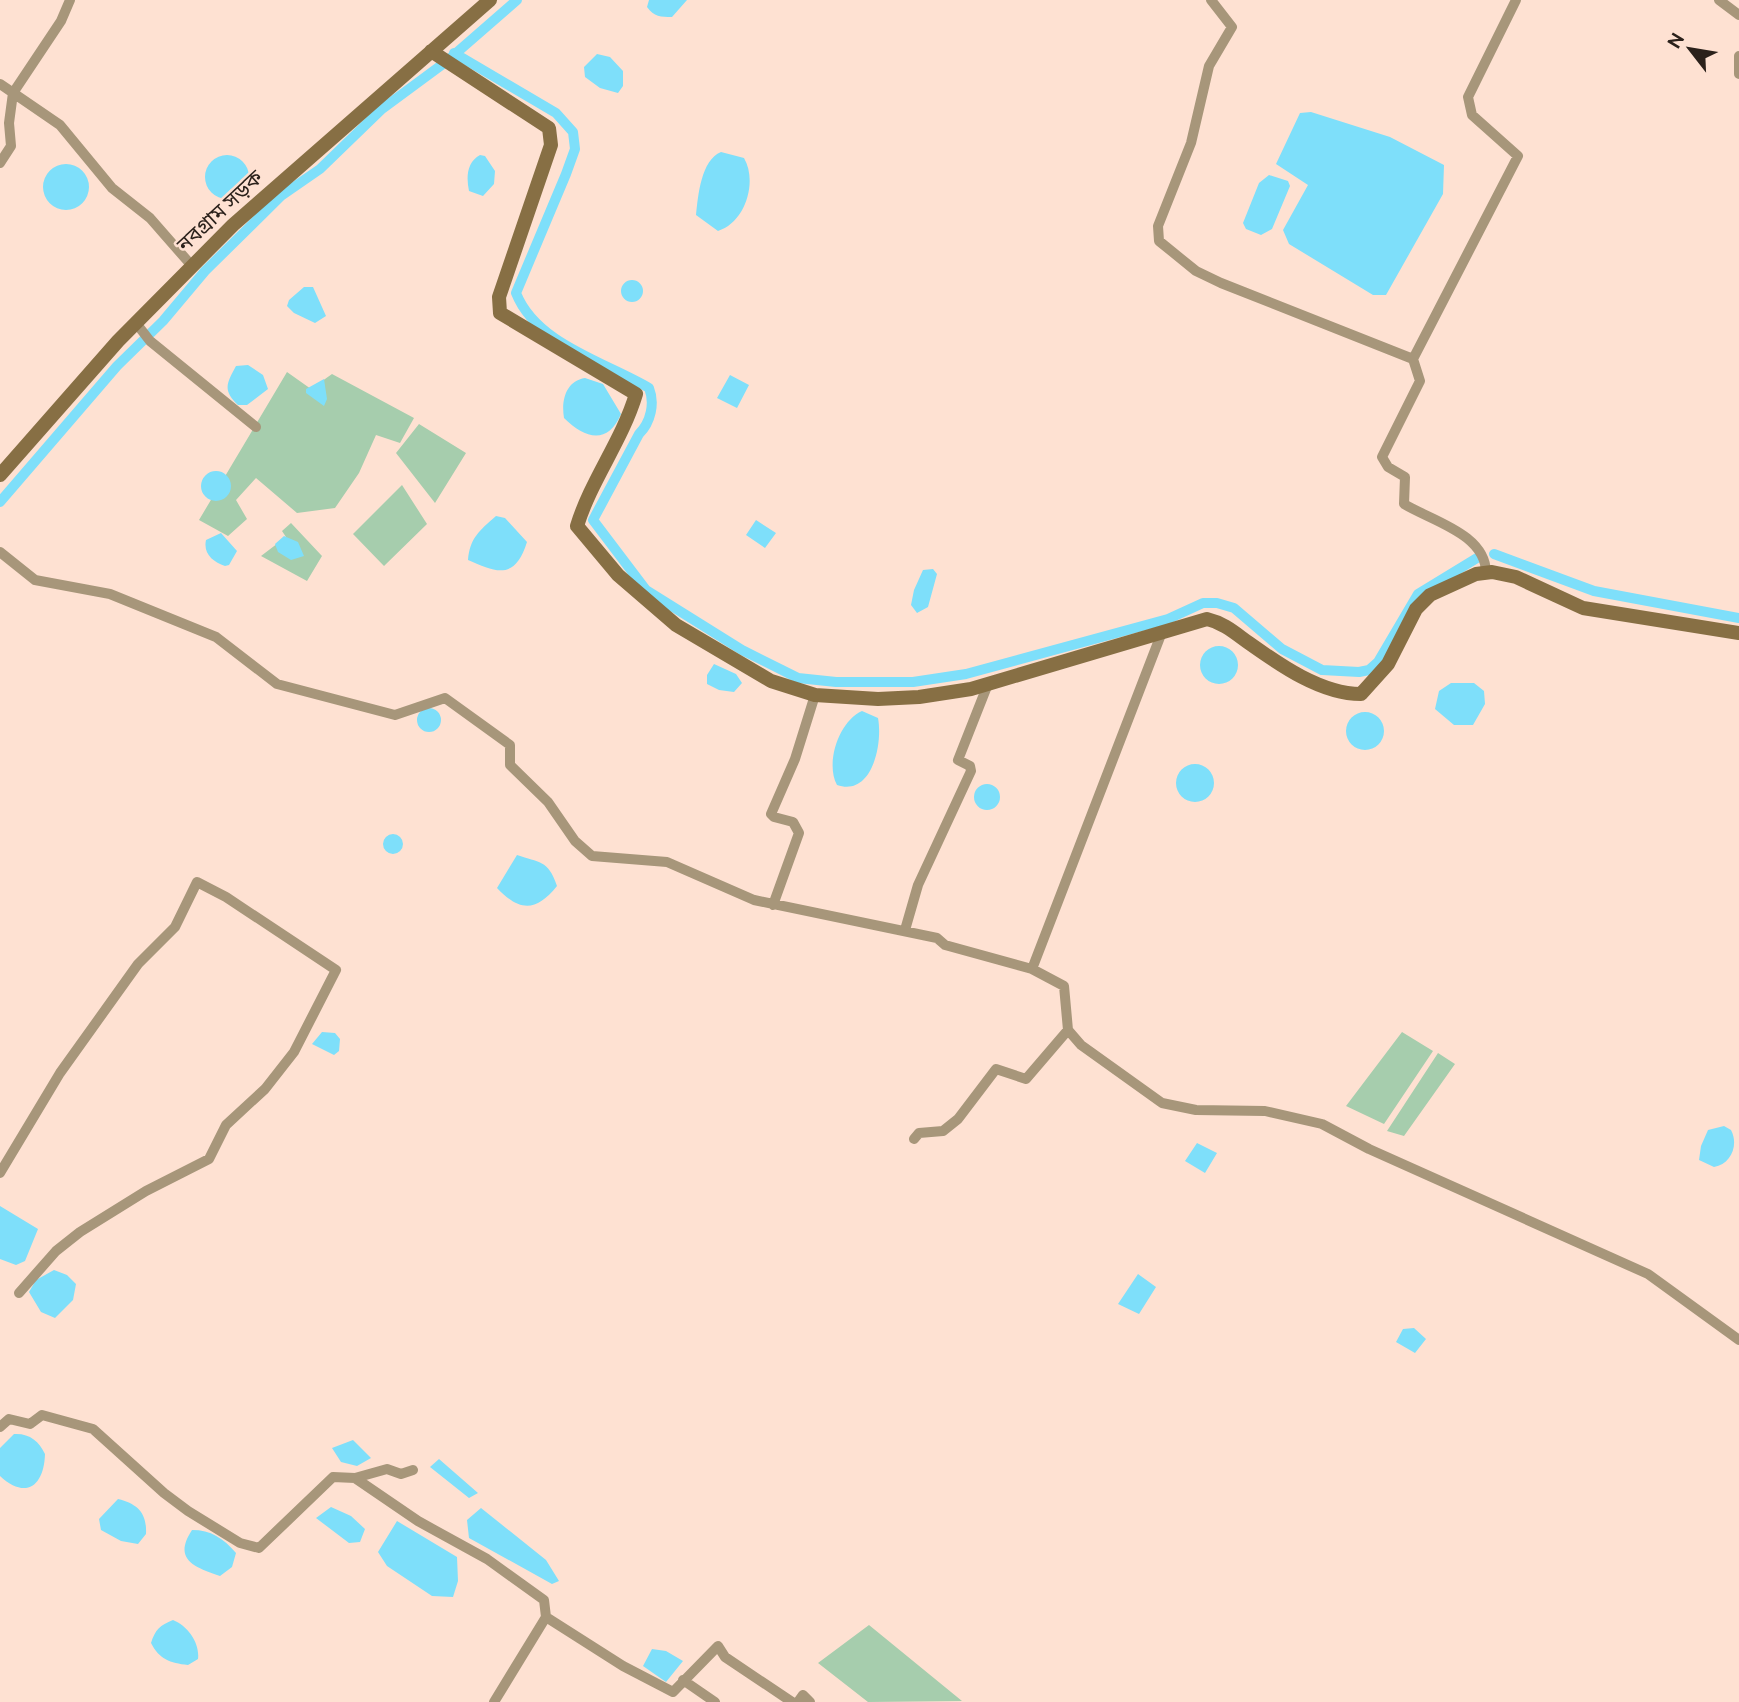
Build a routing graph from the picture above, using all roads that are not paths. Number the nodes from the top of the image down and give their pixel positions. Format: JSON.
{"nodes":[{"id":1,"x":69,"y":0,"type":"edge"},
{"id":2,"x":490,"y":0,"type":"edge"},
{"id":3,"x":1211,"y":0,"type":"edge"},
{"id":4,"x":1516,"y":0,"type":"edge"},
{"id":5,"x":1719,"y":0,"type":"edge"},
{"id":6,"x":1739,"y":15,"type":"edge"},
{"id":7,"x":434,"y":53,"type":"junction"},
{"id":8,"x":1739,"y":56,"type":"edge"},
{"id":9,"x":1739,"y":74,"type":"edge"},
{"id":10,"x":0,"y":84,"type":"edge"},
{"id":11,"x":13,"y":93,"type":"junction"},
{"id":12,"x":0,"y":163,"type":"edge"},
{"id":13,"x":192,"y":266,"type":"junction"},
{"id":14,"x":139,"y":327,"type":"junction"},
{"id":15,"x":1413,"y":359,"type":"junction"},
{"id":16,"x":256,"y":427,"type":"dead end"},
{"id":17,"x":0,"y":475,"type":"edge"},
{"id":18,"x":0,"y":552,"type":"edge"},
{"id":19,"x":1486,"y":573,"type":"junction"},
{"id":20,"x":1162,"y":632,"type":"junction"},
{"id":21,"x":1739,"y":633,"type":"edge"},
{"id":22,"x":988,"y":684,"type":"junction"},
{"id":23,"x":815,"y":695,"type":"junction"},
{"id":24,"x":773,"y":905,"type":"junction"},
{"id":25,"x":905,"y":930,"type":"junction"},
{"id":26,"x":1032,"y":968,"type":"junction"},
{"id":27,"x":1068,"y":1030,"type":"junction"},
{"id":28,"x":914,"y":1139,"type":"dead end"},
{"id":29,"x":0,"y":1173,"type":"edge"},
{"id":30,"x":19,"y":1293,"type":"dead end"},
{"id":31,"x":1739,"y":1340,"type":"edge"},
{"id":32,"x":0,"y":1427,"type":"edge"},
{"id":33,"x":413,"y":1470,"type":"dead end"},
{"id":34,"x":355,"y":1478,"type":"junction"},
{"id":35,"x":546,"y":1617,"type":"junction"},
{"id":36,"x":683,"y":1680,"type":"junction"},
{"id":37,"x":494,"y":1702,"type":"edge"},
{"id":38,"x":715,"y":1702,"type":"edge"},
{"id":39,"x":792,"y":1702,"type":"edge"},
{"id":40,"x":798,"y":1702,"type":"edge"},
{"id":41,"x":810,"y":1702,"type":"edge"}],
"edges":[{"from":1,"to":11,"type":"street"},
{"from":2,"to":7,"type":"street","name":"নবগ্রাম সড়ক"},
{"from":3,"to":15,"type":"street"},
{"from":4,"to":15,"type":"street"},
{"from":5,"to":6,"type":"street"},
{"from":7,"to":13,"type":"street","name":"নবগ্রাম সড়ক"},
{"from":7,"to":23,"type":"street"},
{"from":8,"to":9,"type":"street"},
{"from":10,"to":11,"type":"street"},
{"from":11,"to":12,"type":"street"},
{"from":11,"to":13,"type":"street"},
{"from":13,"to":14,"type":"street","name":"নবগ্রাম সড়ক"},
{"from":14,"to":16,"type":"street"},
{"from":14,"to":17,"type":"street","name":"নবগ্রাম সড়ক"},
{"from":15,"to":19,"type":"street"},
{"from":18,"to":24,"type":"street"},
{"from":19,"to":20,"type":"street"},
{"from":19,"to":21,"type":"street"},
{"from":20,"to":22,"type":"street"},
{"from":20,"to":26,"type":"street"},
{"from":22,"to":23,"type":"street"},
{"from":22,"to":25,"type":"street"},
{"from":23,"to":24,"type":"street"},
{"from":24,"to":25,"type":"street"},
{"from":25,"to":26,"type":"street"},
{"from":26,"to":27,"type":"street"},
{"from":27,"to":28,"type":"street"},
{"from":27,"to":31,"type":"street"},
{"from":29,"to":30,"type":"street"},
{"from":32,"to":34,"type":"street"},
{"from":33,"to":34,"type":"street"},
{"from":34,"to":35,"type":"street"},
{"from":35,"to":36,"type":"street"},
{"from":35,"to":37,"type":"street"},
{"from":36,"to":38,"type":"street"},
{"from":36,"to":39,"type":"street"},
{"from":40,"to":41,"type":"street"}]}
